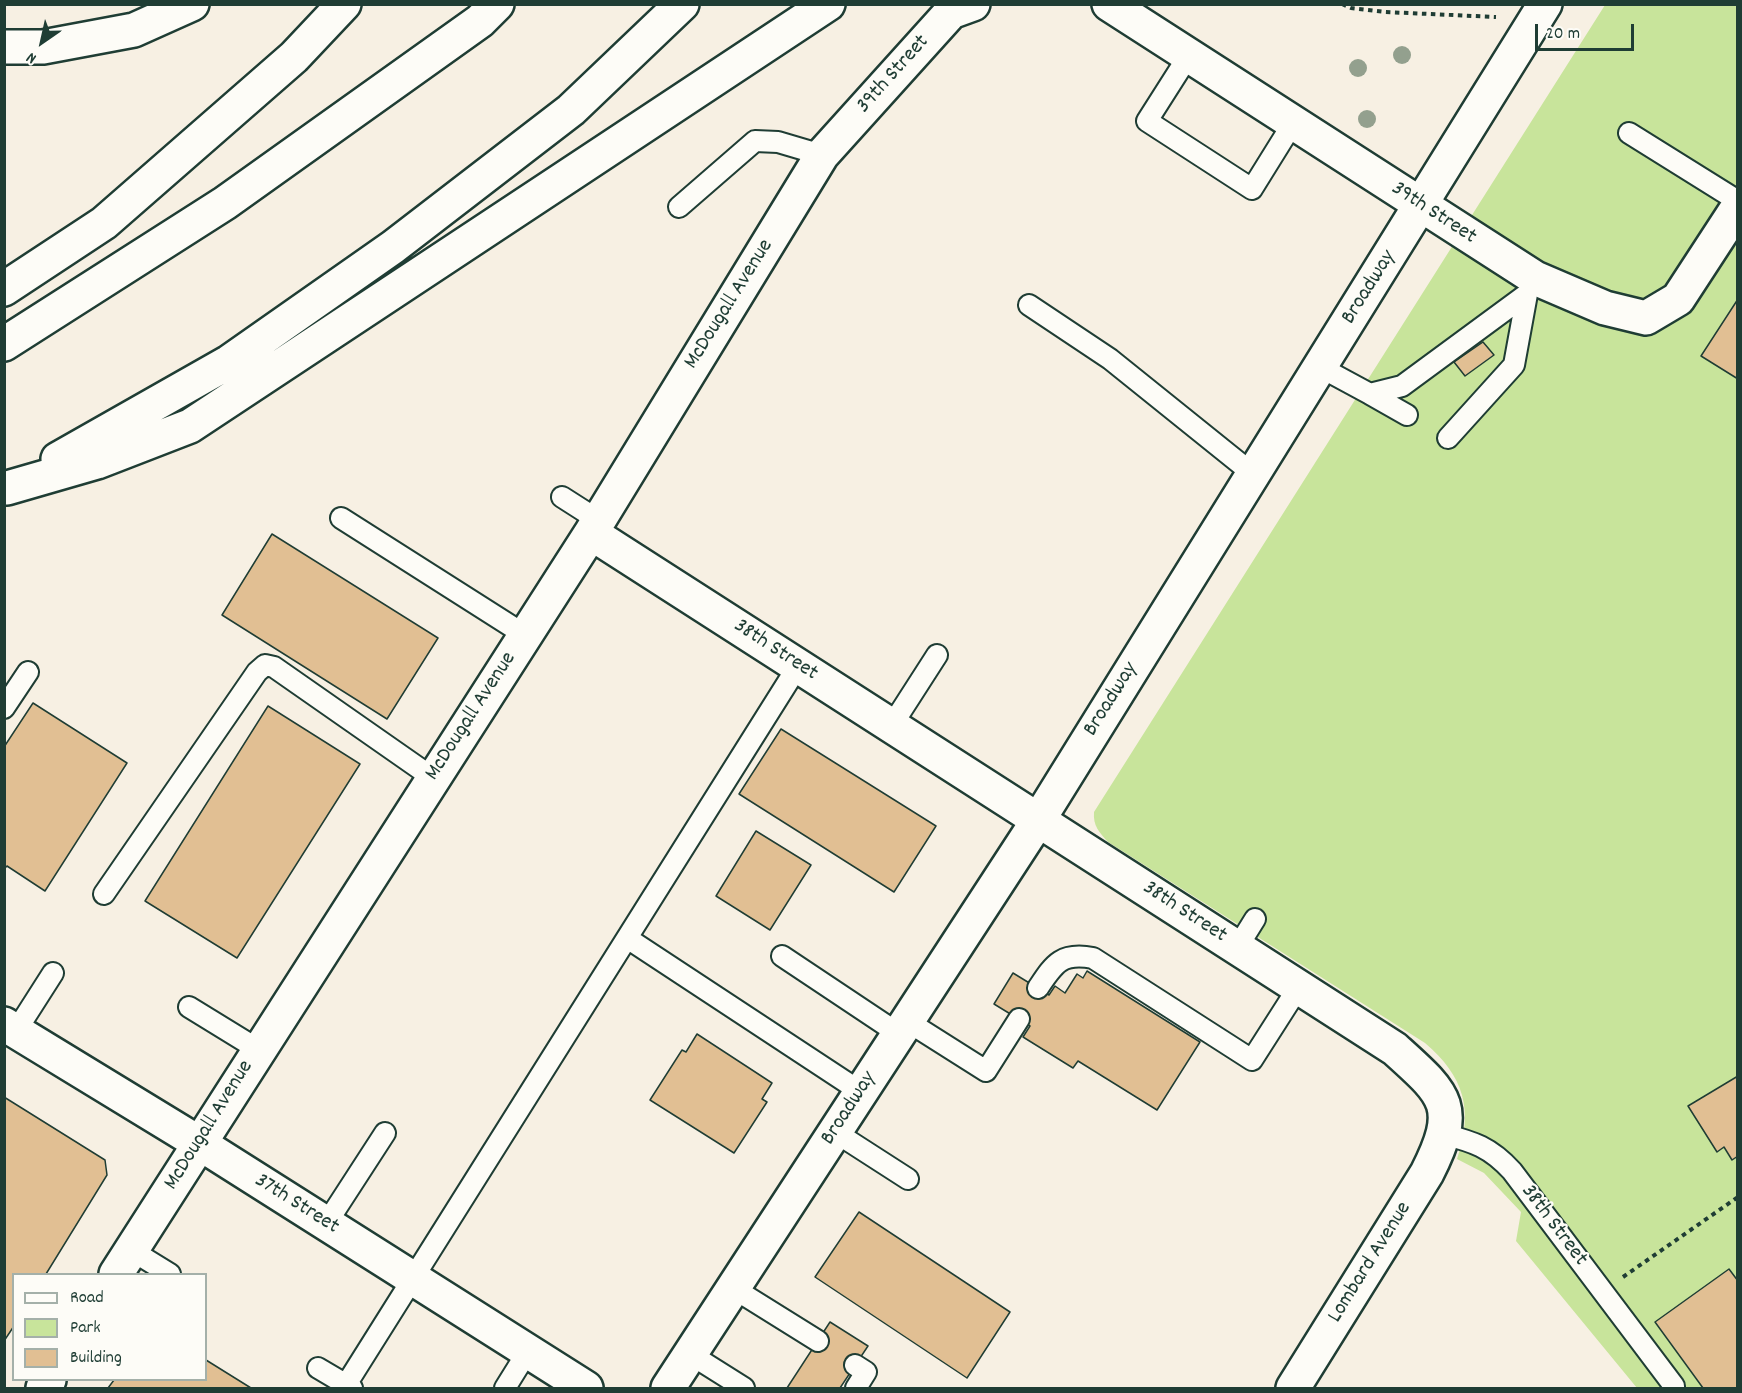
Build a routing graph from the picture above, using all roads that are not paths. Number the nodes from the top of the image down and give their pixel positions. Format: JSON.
{"nodes":[{"id":1,"x":192,"y":4,"type":"edge"},
{"id":2,"x":344,"y":4,"type":"edge"},
{"id":3,"x":498,"y":4,"type":"edge"},
{"id":4,"x":682,"y":4,"type":"edge"},
{"id":5,"x":828,"y":4,"type":"edge"},
{"id":6,"x":973,"y":4,"type":"edge"},
{"id":7,"x":1109,"y":4,"type":"edge"},
{"id":8,"x":1541,"y":12,"type":"edge"},
{"id":9,"x":4,"y":47,"type":"edge"},
{"id":10,"x":1189,"y":55,"type":"junction"},
{"id":11,"x":1293,"y":123,"type":"junction"},
{"id":12,"x":1629,"y":133,"type":"dead end"},
{"id":13,"x":822,"y":155,"type":"junction"},
{"id":14,"x":1737,"y":201,"type":"edge"},
{"id":15,"x":1420,"y":206,"type":"junction"},
{"id":16,"x":679,"y":207,"type":"dead end"},
{"id":17,"x":1737,"y":207,"type":"edge"},
{"id":18,"x":1531,"y":286,"type":"junction"},
{"id":19,"x":4,"y":289,"type":"edge"},
{"id":20,"x":1029,"y":305,"type":"dead end"},
{"id":21,"x":4,"y":344,"type":"edge"},
{"id":22,"x":1320,"y":367,"type":"junction"},
{"id":23,"x":1370,"y":394,"type":"junction"},
{"id":24,"x":1407,"y":415,"type":"dead end"},
{"id":25,"x":1448,"y":438,"type":"dead end"},
{"id":26,"x":1253,"y":474,"type":"junction"},
{"id":27,"x":6,"y":489,"type":"edge"},
{"id":28,"x":562,"y":497,"type":"dead end"},
{"id":29,"x":341,"y":518,"type":"dead end"},
{"id":30,"x":595,"y":527,"type":"junction"},
{"id":31,"x":525,"y":635,"type":"junction"},
{"id":32,"x":937,"y":655,"type":"dead end"},
{"id":33,"x":798,"y":666,"type":"junction"},
{"id":34,"x":28,"y":672,"type":"dead end"},
{"id":35,"x":4,"y":708,"type":"edge"},
{"id":36,"x":892,"y":725,"type":"junction"},
{"id":37,"x":433,"y":778,"type":"junction"},
{"id":38,"x":1039,"y":819,"type":"junction"},
{"id":39,"x":104,"y":894,"type":"dead end"},
{"id":40,"x":1255,"y":919,"type":"dead end"},
{"id":41,"x":627,"y":938,"type":"junction"},
{"id":42,"x":1237,"y":948,"type":"junction"},
{"id":43,"x":782,"y":956,"type":"dead end"},
{"id":44,"x":53,"y":973,"type":"dead end"},
{"id":45,"x":1038,"y":988,"type":"dead end"},
{"id":46,"x":1298,"y":988,"type":"junction"},
{"id":47,"x":189,"y":1007,"type":"dead end"},
{"id":48,"x":1019,"y":1019,"type":"dead end"},
{"id":49,"x":10,"y":1028,"type":"edge"},
{"id":50,"x":903,"y":1028,"type":"junction"},
{"id":51,"x":259,"y":1050,"type":"junction"},
{"id":52,"x":861,"y":1092,"type":"junction"},
{"id":53,"x":835,"y":1132,"type":"junction"},
{"id":54,"x":386,"y":1133,"type":"dead end"},
{"id":55,"x":1443,"y":1134,"type":"junction"},
{"id":56,"x":199,"y":1143,"type":"junction"},
{"id":57,"x":908,"y":1179,"type":"dead end"},
{"id":58,"x":326,"y":1224,"type":"junction"},
{"id":59,"x":123,"y":1262,"type":"edge"},
{"id":60,"x":163,"y":1273,"type":"edge"},
{"id":61,"x":413,"y":1279,"type":"junction"},
{"id":62,"x":733,"y":1288,"type":"junction"},
{"id":63,"x":818,"y":1341,"type":"dead end"},
{"id":64,"x":528,"y":1351,"type":"junction"},
{"id":65,"x":690,"y":1354,"type":"junction"},
{"id":66,"x":855,"y":1365,"type":"dead end"},
{"id":67,"x":318,"y":1368,"type":"dead end"},
{"id":68,"x":347,"y":1387,"type":"edge"},
{"id":69,"x":1673,"y":1387,"type":"edge"},
{"id":70,"x":505,"y":1389,"type":"edge"},
{"id":71,"x":586,"y":1389,"type":"edge"},
{"id":72,"x":668,"y":1389,"type":"edge"},
{"id":73,"x":744,"y":1389,"type":"edge"},
{"id":74,"x":856,"y":1389,"type":"edge"},
{"id":75,"x":1293,"y":1389,"type":"edge"}],
"edges":[{"from":1,"to":9,"type":"main road"},
{"from":2,"to":19,"type":"main road"},
{"from":3,"to":21,"type":"main road"},
{"from":4,"to":27,"type":"main road"},
{"from":5,"to":27,"type":"main road"},
{"from":6,"to":13,"type":"main road","name":"39th Street"},
{"from":7,"to":10,"type":"main road","name":"39th Street"},
{"from":8,"to":15,"type":"main road","name":"Broadway"},
{"from":10,"to":11,"type":"main road","name":"39th Street"},
{"from":10,"to":11,"type":"lane"},
{"from":11,"to":15,"type":"main road","name":"39th Street"},
{"from":12,"to":14,"type":"lane"},
{"from":13,"to":16,"type":"lane"},
{"from":13,"to":30,"type":"main road","name":"McDougall Avenue"},
{"from":15,"to":18,"type":"main road","name":"39th Street"},
{"from":15,"to":22,"type":"main road","name":"Broadway"},
{"from":17,"to":18,"type":"main road","name":"39th Street"},
{"from":18,"to":23,"type":"lane"},
{"from":18,"to":25,"type":"lane"},
{"from":20,"to":26,"type":"lane"},
{"from":22,"to":23,"type":"lane"},
{"from":22,"to":26,"type":"main road","name":"Broadway"},
{"from":23,"to":24,"type":"lane"},
{"from":26,"to":38,"type":"main road","name":"Broadway"},
{"from":28,"to":30,"type":"lane"},
{"from":29,"to":31,"type":"lane"},
{"from":30,"to":31,"type":"main road","name":"McDougall Avenue"},
{"from":30,"to":33,"type":"main road","name":"38th Street"},
{"from":31,"to":37,"type":"main road","name":"McDougall Avenue"},
{"from":32,"to":36,"type":"lane"},
{"from":33,"to":36,"type":"main road","name":"38th Street"},
{"from":33,"to":41,"type":"lane"},
{"from":34,"to":35,"type":"lane"},
{"from":36,"to":38,"type":"main road","name":"38th Street"},
{"from":37,"to":39,"type":"lane"},
{"from":37,"to":51,"type":"main road","name":"McDougall Avenue"},
{"from":38,"to":42,"type":"main road","name":"38th Street"},
{"from":38,"to":50,"type":"main road","name":"Broadway"},
{"from":40,"to":42,"type":"lane"},
{"from":41,"to":52,"type":"lane"},
{"from":41,"to":61,"type":"lane"},
{"from":42,"to":46,"type":"main road","name":"38th Street"},
{"from":43,"to":50,"type":"lane"},
{"from":44,"to":49,"type":"lane"},
{"from":45,"to":46,"type":"lane"},
{"from":46,"to":55,"type":"main road","name":"38th Street"},
{"from":47,"to":51,"type":"lane"},
{"from":48,"to":50,"type":"lane"},
{"from":49,"to":56,"type":"main road","name":"37th Street"},
{"from":50,"to":52,"type":"main road","name":"Broadway"},
{"from":51,"to":56,"type":"main road","name":"McDougall Avenue"},
{"from":52,"to":53,"type":"main road","name":"Broadway"},
{"from":53,"to":57,"type":"lane"},
{"from":53,"to":62,"type":"main road","name":"Broadway"},
{"from":54,"to":58,"type":"lane"},
{"from":55,"to":69,"type":"lane","name":"38th Street"},
{"from":55,"to":75,"type":"main road","name":"Lombard Avenue"},
{"from":56,"to":58,"type":"main road","name":"37th Street"},
{"from":56,"to":59,"type":"main road","name":"McDougall Avenue"},
{"from":58,"to":61,"type":"main road","name":"37th Street"},
{"from":59,"to":60,"type":"lane"},
{"from":61,"to":64,"type":"main road","name":"37th Street"},
{"from":61,"to":68,"type":"lane"},
{"from":62,"to":63,"type":"lane"},
{"from":62,"to":65,"type":"main road","name":"Broadway"},
{"from":64,"to":70,"type":"lane"},
{"from":64,"to":71,"type":"main road","name":"37th Street"},
{"from":65,"to":72,"type":"main road","name":"Broadway"},
{"from":65,"to":73,"type":"lane"},
{"from":66,"to":74,"type":"lane"},
{"from":67,"to":68,"type":"lane"}]}
